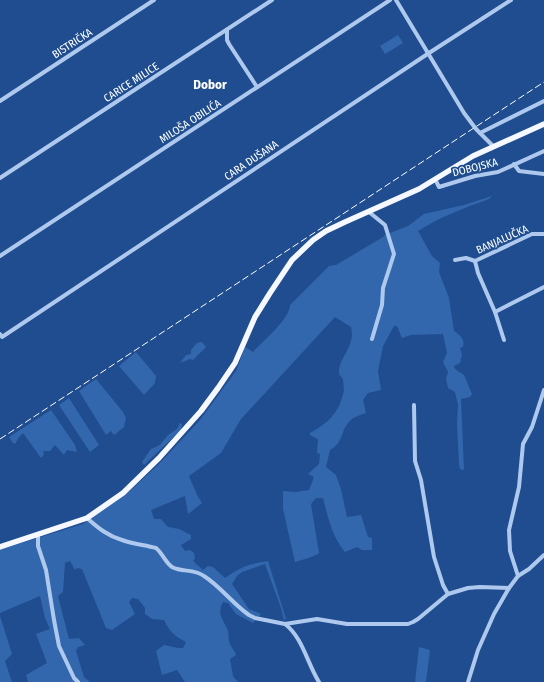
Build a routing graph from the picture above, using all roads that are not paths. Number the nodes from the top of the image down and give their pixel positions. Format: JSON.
{"nodes":[{"id":1,"x":154,"y":0,"type":"edge"},
{"id":2,"x":272,"y":0,"type":"edge"},
{"id":3,"x":390,"y":0,"type":"edge"},
{"id":4,"x":396,"y":0,"type":"edge"},
{"id":5,"x":511,"y":0,"type":"edge"},
{"id":6,"x":227,"y":30,"type":"junction"},
{"id":7,"x":429,"y":53,"type":"junction"},
{"id":8,"x":257,"y":88,"type":"junction"},
{"id":9,"x":0,"y":101,"type":"edge"},
{"id":10,"x":544,"y":101,"type":"edge"},
{"id":11,"x":544,"y":124,"type":"edge"},
{"id":12,"x":480,"y":132,"type":"junction"},
{"id":13,"x":493,"y":146,"type":"junction"},
{"id":14,"x":544,"y":150,"type":"edge"},
{"id":15,"x":514,"y":164,"type":"junction"},
{"id":16,"x":544,"y":174,"type":"edge"},
{"id":17,"x":0,"y":178,"type":"edge"},
{"id":18,"x":435,"y":179,"type":"junction"},
{"id":19,"x":369,"y":212,"type":"junction"},
{"id":20,"x":544,"y":234,"type":"edge"},
{"id":21,"x":0,"y":256,"type":"edge"},
{"id":22,"x":455,"y":260,"type":"dead end"},
{"id":23,"x":475,"y":260,"type":"junction"},
{"id":24,"x":544,"y":287,"type":"edge"},
{"id":25,"x":495,"y":312,"type":"junction"},
{"id":26,"x":1,"y":336,"type":"edge"},
{"id":27,"x":372,"y":338,"type":"dead end"},
{"id":28,"x":504,"y":340,"type":"dead end"},
{"id":29,"x":544,"y":390,"type":"edge"},
{"id":30,"x":414,"y":405,"type":"dead end"},
{"id":31,"x":87,"y":518,"type":"junction"},
{"id":32,"x":38,"y":534,"type":"junction"},
{"id":33,"x":0,"y":547,"type":"edge"},
{"id":34,"x":544,"y":555,"type":"edge"},
{"id":35,"x":518,"y":576,"type":"junction"},
{"id":36,"x":501,"y":588,"type":"junction"},
{"id":37,"x":509,"y":588,"type":"junction"},
{"id":38,"x":448,"y":594,"type":"junction"},
{"id":39,"x":504,"y":596,"type":"junction"},
{"id":40,"x":285,"y":624,"type":"junction"},
{"id":41,"x":78,"y":682,"type":"edge"},
{"id":42,"x":319,"y":682,"type":"edge"},
{"id":43,"x":468,"y":682,"type":"edge"}],
"edges":[{"from":1,"to":9,"type":"street","name":"BISTRIČKA"},
{"from":2,"to":6,"type":"street","name":"CARICE MILICE"},
{"from":3,"to":8,"type":"street","name":"MILOŠA OBILIĆA"},
{"from":4,"to":7,"type":"street"},
{"from":5,"to":7,"type":"street","name":"CARA DUŠANA"},
{"from":6,"to":8,"type":"street"},
{"from":6,"to":17,"type":"street","name":"CARICE MILICE"},
{"from":7,"to":12,"type":"street"},
{"from":7,"to":26,"type":"street","name":"CARA DUŠANA"},
{"from":8,"to":21,"type":"street","name":"MILOŠA OBILIĆA"},
{"from":10,"to":12,"type":"street"},
{"from":11,"to":13,"type":"main road"},
{"from":12,"to":13,"type":"street"},
{"from":13,"to":18,"type":"main road"},
{"from":14,"to":15,"type":"street","name":"DOBOJSKA"},
{"from":15,"to":16,"type":"street"},
{"from":15,"to":18,"type":"street","name":"DOBOJSKA"},
{"from":18,"to":19,"type":"main road"},
{"from":19,"to":27,"type":"street"},
{"from":19,"to":31,"type":"main road"},
{"from":20,"to":23,"type":"street","name":"BANJALUČKA"},
{"from":22,"to":23,"type":"street"},
{"from":23,"to":25,"type":"street","name":"BANJALUČKA"},
{"from":24,"to":25,"type":"street"},
{"from":25,"to":28,"type":"street","name":"BANJALUČKA"},
{"from":29,"to":35,"type":"street"},
{"from":30,"to":38,"type":"street"},
{"from":31,"to":32,"type":"main road"},
{"from":31,"to":40,"type":"street"},
{"from":32,"to":33,"type":"main road"},
{"from":32,"to":41,"type":"street"},
{"from":34,"to":35,"type":"street"},
{"from":35,"to":37,"type":"street"},
{"from":36,"to":37,"type":"street"},
{"from":36,"to":38,"type":"street"},
{"from":36,"to":39,"type":"street"},
{"from":37,"to":39,"type":"street"},
{"from":38,"to":40,"type":"street"},
{"from":39,"to":43,"type":"street"},
{"from":40,"to":42,"type":"street"}]}
